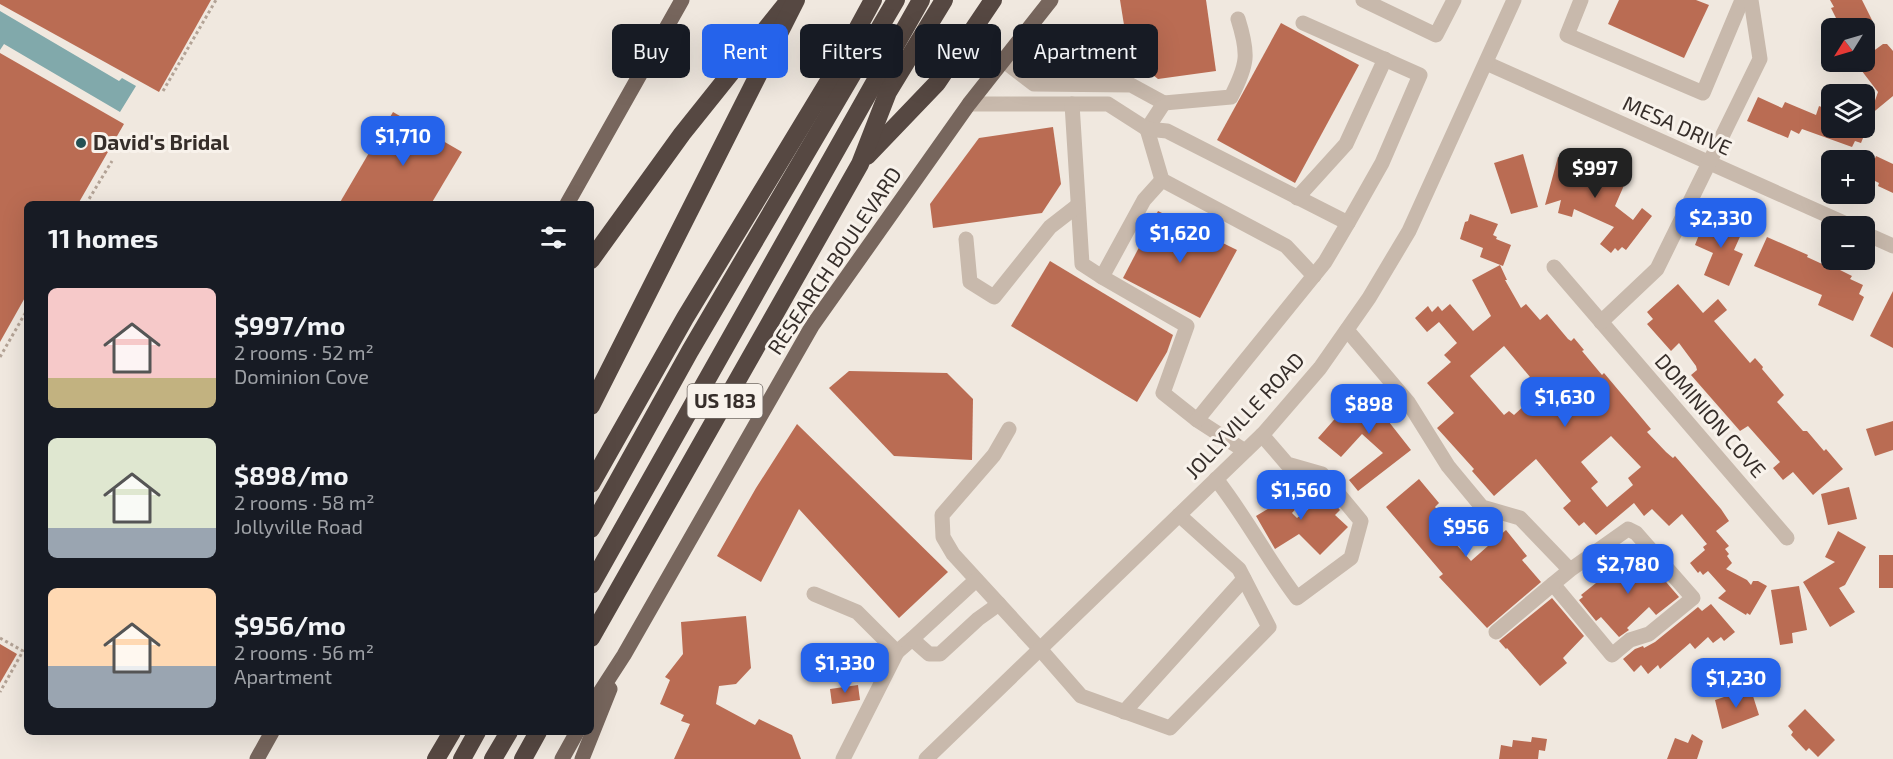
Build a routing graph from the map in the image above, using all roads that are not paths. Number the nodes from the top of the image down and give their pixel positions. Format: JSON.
{"nodes":[{"id":1,"x":682,"y":0,"type":"edge"},
{"id":2,"x":789,"y":0,"type":"edge"},
{"id":3,"x":796,"y":0,"type":"edge"},
{"id":4,"x":873,"y":0,"type":"edge"},
{"id":5,"x":896,"y":0,"type":"edge"},
{"id":6,"x":921,"y":0,"type":"edge"},
{"id":7,"x":944,"y":0,"type":"edge"},
{"id":8,"x":993,"y":0,"type":"edge"},
{"id":9,"x":1051,"y":0,"type":"edge"},
{"id":10,"x":1363,"y":0,"type":"edge"},
{"id":11,"x":1454,"y":0,"type":"edge"},
{"id":12,"x":1514,"y":0,"type":"edge"},
{"id":13,"x":1581,"y":0,"type":"edge"},
{"id":14,"x":1742,"y":0,"type":"edge"},
{"id":15,"x":1751,"y":0,"type":"edge"},
{"id":16,"x":1238,"y":19,"type":"dead end"},
{"id":17,"x":1303,"y":23,"type":"dead end"},
{"id":18,"x":1385,"y":59,"type":"junction"},
{"id":19,"x":1004,"y":61,"type":"junction"},
{"id":20,"x":1486,"y":63,"type":"junction"},
{"id":21,"x":1164,"y":103,"type":"junction"},
{"id":22,"x":969,"y":104,"type":"junction"},
{"id":23,"x":1072,"y":104,"type":"junction"},
{"id":24,"x":1147,"y":129,"type":"junction"},
{"id":25,"x":1708,"y":162,"type":"junction"},
{"id":26,"x":860,"y":164,"type":"junction"},
{"id":27,"x":1162,"y":180,"type":"junction"},
{"id":28,"x":1297,"y":198,"type":"junction"},
{"id":29,"x":569,"y":201,"type":"edge"},
{"id":30,"x":1077,"y":206,"type":"junction"},
{"id":31,"x":1829,"y":216,"type":"edge"},
{"id":32,"x":1348,"y":224,"type":"junction"},
{"id":33,"x":1875,"y":238,"type":"edge"},
{"id":34,"x":966,"y":239,"type":"dead end"},
{"id":35,"x":1893,"y":246,"type":"edge"},
{"id":36,"x":594,"y":256,"type":"edge"},
{"id":37,"x":1554,"y":267,"type":"dead end"},
{"id":38,"x":1102,"y":276,"type":"junction"},
{"id":39,"x":1314,"y":276,"type":"junction"},
{"id":40,"x":1601,"y":322,"type":"junction"},
{"id":41,"x":1347,"y":330,"type":"junction"},
{"id":42,"x":594,"y":400,"type":"edge"},
{"id":43,"x":1197,"y":420,"type":"junction"},
{"id":44,"x":1009,"y":429,"type":"dead end"},
{"id":45,"x":1262,"y":435,"type":"junction"},
{"id":46,"x":1245,"y":451,"type":"junction"},
{"id":47,"x":594,"y":479,"type":"edge"},
{"id":48,"x":1216,"y":479,"type":"junction"},
{"id":49,"x":1179,"y":514,"type":"junction"},
{"id":50,"x":594,"y":524,"type":"edge"},
{"id":51,"x":1787,"y":538,"type":"dead end"},
{"id":52,"x":1570,"y":570,"type":"junction"},
{"id":53,"x":1244,"y":579,"type":"junction"},
{"id":54,"x":594,"y":580,"type":"edge"},
{"id":55,"x":976,"y":580,"type":"junction"},
{"id":56,"x":1553,"y":584,"type":"junction"},
{"id":57,"x":814,"y":594,"type":"dead end"},
{"id":58,"x":999,"y":604,"type":"junction"},
{"id":59,"x":1496,"y":632,"type":"dead end"},
{"id":60,"x":594,"y":633,"type":"edge"},
{"id":61,"x":912,"y":639,"type":"junction"},
{"id":62,"x":1040,"y":648,"type":"junction"},
{"id":63,"x":897,"y":652,"type":"junction"},
{"id":64,"x":624,"y":655,"type":"junction"},
{"id":65,"x":594,"y":701,"type":"edge"},
{"id":66,"x":1124,"y":712,"type":"junction"},
{"id":67,"x":594,"y":729,"type":"edge"},
{"id":68,"x":270,"y":735,"type":"edge"},
{"id":69,"x":450,"y":735,"type":"edge"},
{"id":70,"x":475,"y":735,"type":"edge"},
{"id":71,"x":506,"y":735,"type":"edge"},
{"id":72,"x":536,"y":735,"type":"edge"},
{"id":73,"x":575,"y":735,"type":"edge"},
{"id":74,"x":592,"y":735,"type":"edge"},
{"id":75,"x":257,"y":759,"type":"edge"},
{"id":76,"x":436,"y":759,"type":"edge"},
{"id":77,"x":462,"y":759,"type":"edge"},
{"id":78,"x":493,"y":759,"type":"edge"},
{"id":79,"x":523,"y":759,"type":"edge"},
{"id":80,"x":562,"y":759,"type":"edge"},
{"id":81,"x":582,"y":759,"type":"edge"},
{"id":82,"x":843,"y":759,"type":"edge"},
{"id":83,"x":926,"y":759,"type":"edge"}],
"edges":[{"from":1,"to":29,"type":"main road"},
{"from":2,"to":36,"type":"highway"},
{"from":3,"to":42,"type":"highway"},
{"from":4,"to":47,"type":"highway"},
{"from":5,"to":50,"type":"highway"},
{"from":6,"to":54,"type":"highway"},
{"from":7,"to":26,"type":"highway","number":"US 183"},
{"from":8,"to":26,"type":"highway"},
{"from":9,"to":19,"type":"main road","name":"RESEARCH BOULEVARD"},
{"from":10,"to":11,"type":"street"},
{"from":12,"to":20,"type":"street","name":"JOLLYVILLE ROAD"},
{"from":13,"to":14,"type":"street"},
{"from":15,"to":25,"type":"street"},
{"from":16,"to":21,"type":"street"},
{"from":17,"to":18,"type":"street"},
{"from":18,"to":28,"type":"street"},
{"from":18,"to":32,"type":"street"},
{"from":19,"to":21,"type":"street"},
{"from":19,"to":22,"type":"main road","name":"RESEARCH BOULEVARD"},
{"from":20,"to":25,"type":"street","name":"MESA DRIVE"},
{"from":20,"to":41,"type":"street","name":"JOLLYVILLE ROAD"},
{"from":21,"to":24,"type":"street"},
{"from":22,"to":23,"type":"street"},
{"from":22,"to":64,"type":"main road","name":"RESEARCH BOULEVARD"},
{"from":23,"to":24,"type":"street"},
{"from":23,"to":30,"type":"street"},
{"from":24,"to":27,"type":"street"},
{"from":24,"to":28,"type":"street"},
{"from":25,"to":31,"type":"street","name":"MESA DRIVE"},
{"from":25,"to":40,"type":"street"},
{"from":26,"to":60,"type":"highway","number":"US 183"},
{"from":27,"to":38,"type":"street"},
{"from":27,"to":39,"type":"street"},
{"from":28,"to":32,"type":"street"},
{"from":30,"to":34,"type":"street"},
{"from":30,"to":38,"type":"street"},
{"from":32,"to":39,"type":"street"},
{"from":33,"to":35,"type":"street"},
{"from":37,"to":40,"type":"street","name":"DOMINION COVE"},
{"from":38,"to":43,"type":"street"},
{"from":39,"to":43,"type":"street"},
{"from":40,"to":51,"type":"street","name":"DOMINION COVE"},
{"from":41,"to":45,"type":"street","name":"JOLLYVILLE ROAD"},
{"from":41,"to":52,"type":"street"},
{"from":43,"to":46,"type":"street"},
{"from":44,"to":55,"type":"street"},
{"from":45,"to":46,"type":"street","name":"JOLLYVILLE ROAD"},
{"from":45,"to":48,"type":"street"},
{"from":46,"to":48,"type":"street","name":"JOLLYVILLE ROAD"},
{"from":48,"to":49,"type":"street","name":"JOLLYVILLE ROAD"},
{"from":49,"to":53,"type":"street"},
{"from":49,"to":62,"type":"street","name":"JOLLYVILLE ROAD"},
{"from":52,"to":56,"type":"street"},
{"from":52,"to":56,"type":"street"},
{"from":53,"to":66,"type":"street"},
{"from":53,"to":66,"type":"street"},
{"from":55,"to":58,"type":"street"},
{"from":55,"to":61,"type":"street"},
{"from":56,"to":59,"type":"street"},
{"from":57,"to":63,"type":"street"},
{"from":58,"to":61,"type":"street"},
{"from":58,"to":62,"type":"street"},
{"from":61,"to":63,"type":"street"},
{"from":62,"to":66,"type":"street"},
{"from":62,"to":83,"type":"street","name":"JOLLYVILLE ROAD"},
{"from":63,"to":82,"type":"street"},
{"from":64,"to":65,"type":"main road","name":"RESEARCH BOULEVARD"},
{"from":64,"to":67,"type":"main road","name":"RESEARCH BOULEVARD"},
{"from":68,"to":75,"type":"main road"},
{"from":69,"to":76,"type":"highway"},
{"from":70,"to":77,"type":"highway"},
{"from":71,"to":78,"type":"highway"},
{"from":72,"to":79,"type":"highway"},
{"from":73,"to":80,"type":"main road"},
{"from":74,"to":81,"type":"main road","name":"RESEARCH BOULEVARD"}]}
